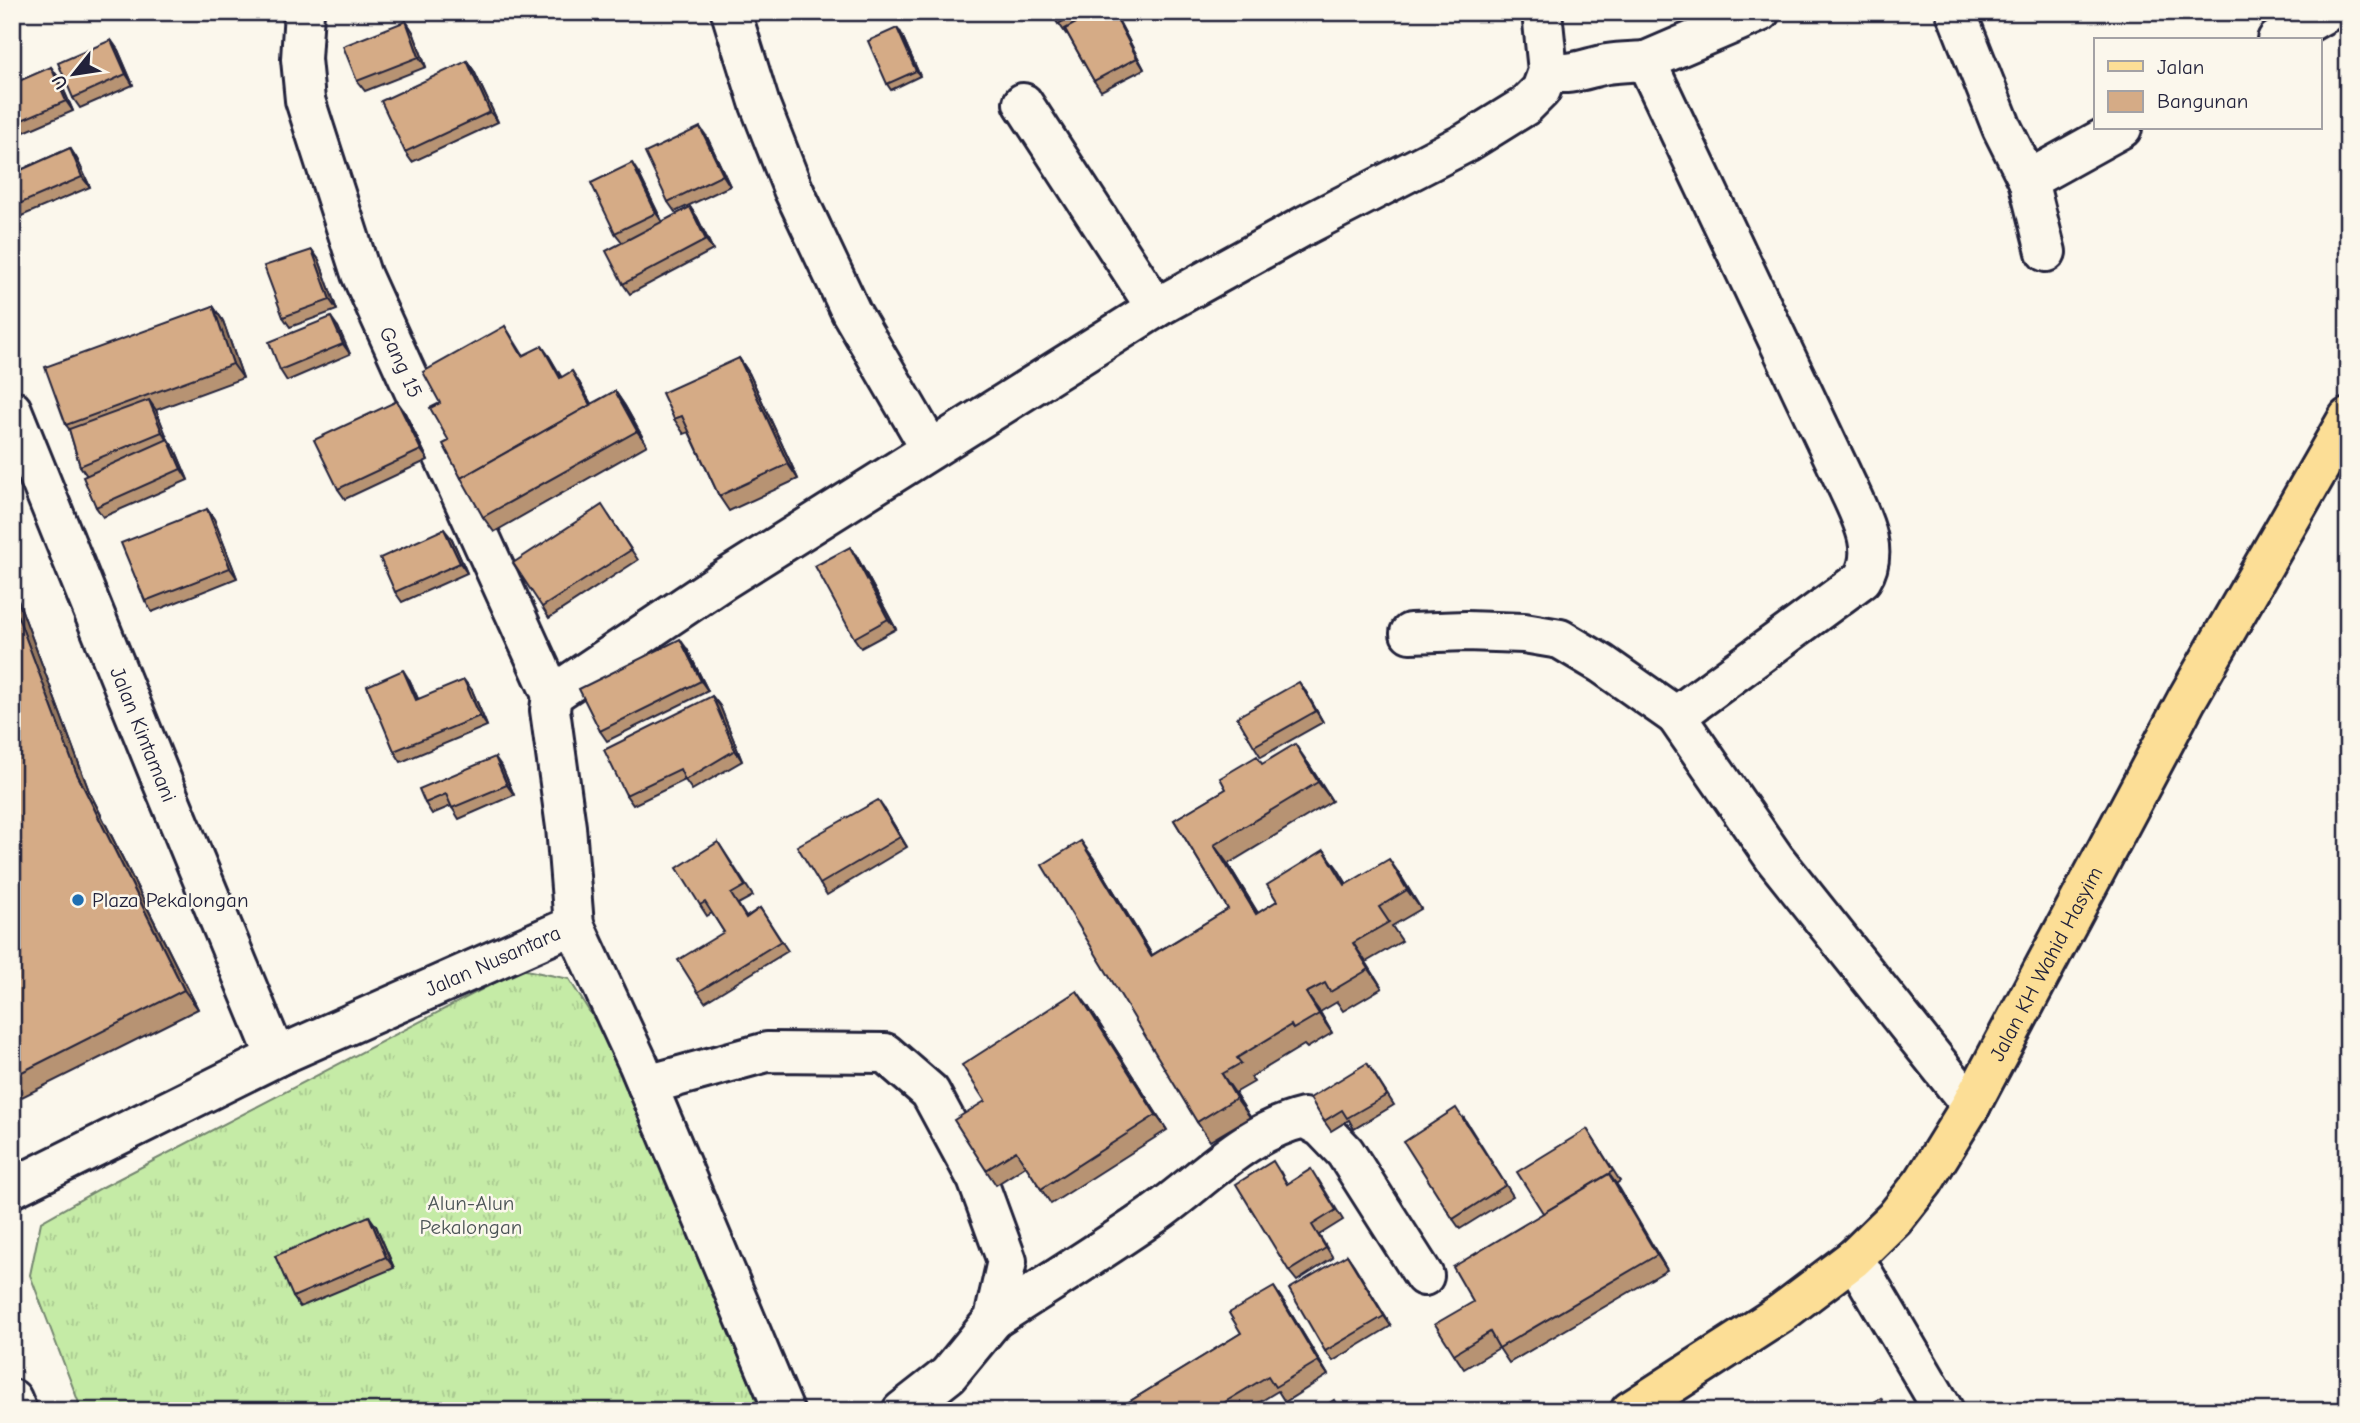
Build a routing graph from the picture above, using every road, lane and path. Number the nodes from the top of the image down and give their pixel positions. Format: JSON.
{"nodes":[{"id":1,"x":304,"y":12,"type":"edge"},
{"id":2,"x":731,"y":12,"type":"edge"},
{"id":3,"x":1542,"y":12,"type":"edge"},
{"id":4,"x":1760,"y":12,"type":"edge"},
{"id":5,"x":1956,"y":12,"type":"edge"},
{"id":6,"x":2327,"y":12,"type":"edge"},
{"id":7,"x":2281,"y":38,"type":"edge"},
{"id":8,"x":1646,"y":61,"type":"junction"},
{"id":9,"x":1548,"y":71,"type":"junction"},
{"id":10,"x":1023,"y":103,"type":"dead end"},
{"id":11,"x":2118,"y":130,"type":"edge"},
{"id":12,"x":2028,"y":180,"type":"junction"},
{"id":13,"x":2046,"y":252,"type":"dead end"},
{"id":14,"x":1156,"y":308,"type":"junction"},
{"id":15,"x":12,"y":410,"type":"edge"},
{"id":16,"x":2348,"y":418,"type":"edge"},
{"id":17,"x":930,"y":448,"type":"junction"},
{"id":18,"x":1410,"y":633,"type":"dead end"},
{"id":19,"x":552,"y":695,"type":"junction"},
{"id":20,"x":1676,"y":716,"type":"junction"},
{"id":21,"x":574,"y":925,"type":"junction"},
{"id":22,"x":276,"y":1057,"type":"junction"},
{"id":23,"x":647,"y":1085,"type":"junction"},
{"id":24,"x":1971,"y":1105,"type":"junction"},
{"id":25,"x":12,"y":1188,"type":"edge"},
{"id":26,"x":1854,"y":1258,"type":"junction"},
{"id":27,"x":1424,"y":1276,"type":"dead end"},
{"id":28,"x":994,"y":1319,"type":"junction"},
{"id":29,"x":12,"y":1399,"type":"edge"},
{"id":30,"x":17,"y":1411,"type":"edge"},
{"id":31,"x":784,"y":1411,"type":"edge"},
{"id":32,"x":902,"y":1411,"type":"edge"},
{"id":33,"x":1630,"y":1411,"type":"edge"},
{"id":34,"x":1944,"y":1411,"type":"edge"}],
"edges":[{"from":1,"to":19,"type":"street","name":"Gang 15"},
{"from":2,"to":17,"type":"street"},
{"from":3,"to":9,"type":"street"},
{"from":4,"to":8,"type":"street"},
{"from":5,"to":12,"type":"street"},
{"from":6,"to":7,"type":"street"},
{"from":8,"to":9,"type":"street"},
{"from":8,"to":20,"type":"street"},
{"from":9,"to":14,"type":"street"},
{"from":10,"to":14,"type":"street"},
{"from":11,"to":12,"type":"street"},
{"from":12,"to":13,"type":"street"},
{"from":14,"to":17,"type":"street"},
{"from":15,"to":22,"type":"street","name":"Jalan Kintamani"},
{"from":16,"to":24,"type":"main road","name":"Jalan KH Wahid Hasyim"},
{"from":17,"to":19,"type":"street"},
{"from":18,"to":20,"type":"street"},
{"from":19,"to":21,"type":"street"},
{"from":20,"to":24,"type":"street"},
{"from":21,"to":22,"type":"street","name":"Jalan Nusantara"},
{"from":21,"to":23,"type":"street","name":"Jalan Nusantara"},
{"from":22,"to":25,"type":"street","name":"Jalan Nusantara"},
{"from":23,"to":28,"type":"street"},
{"from":23,"to":31,"type":"street","name":"Jalan Nusantara"},
{"from":24,"to":26,"type":"main road","name":"Jalan KH Wahid Hasyim"},
{"from":26,"to":33,"type":"main road","name":"Jalan KH Wahid Hasyim"},
{"from":26,"to":34,"type":"street"},
{"from":27,"to":28,"type":"street"},
{"from":28,"to":32,"type":"street"},
{"from":29,"to":30,"type":"street"}]}
